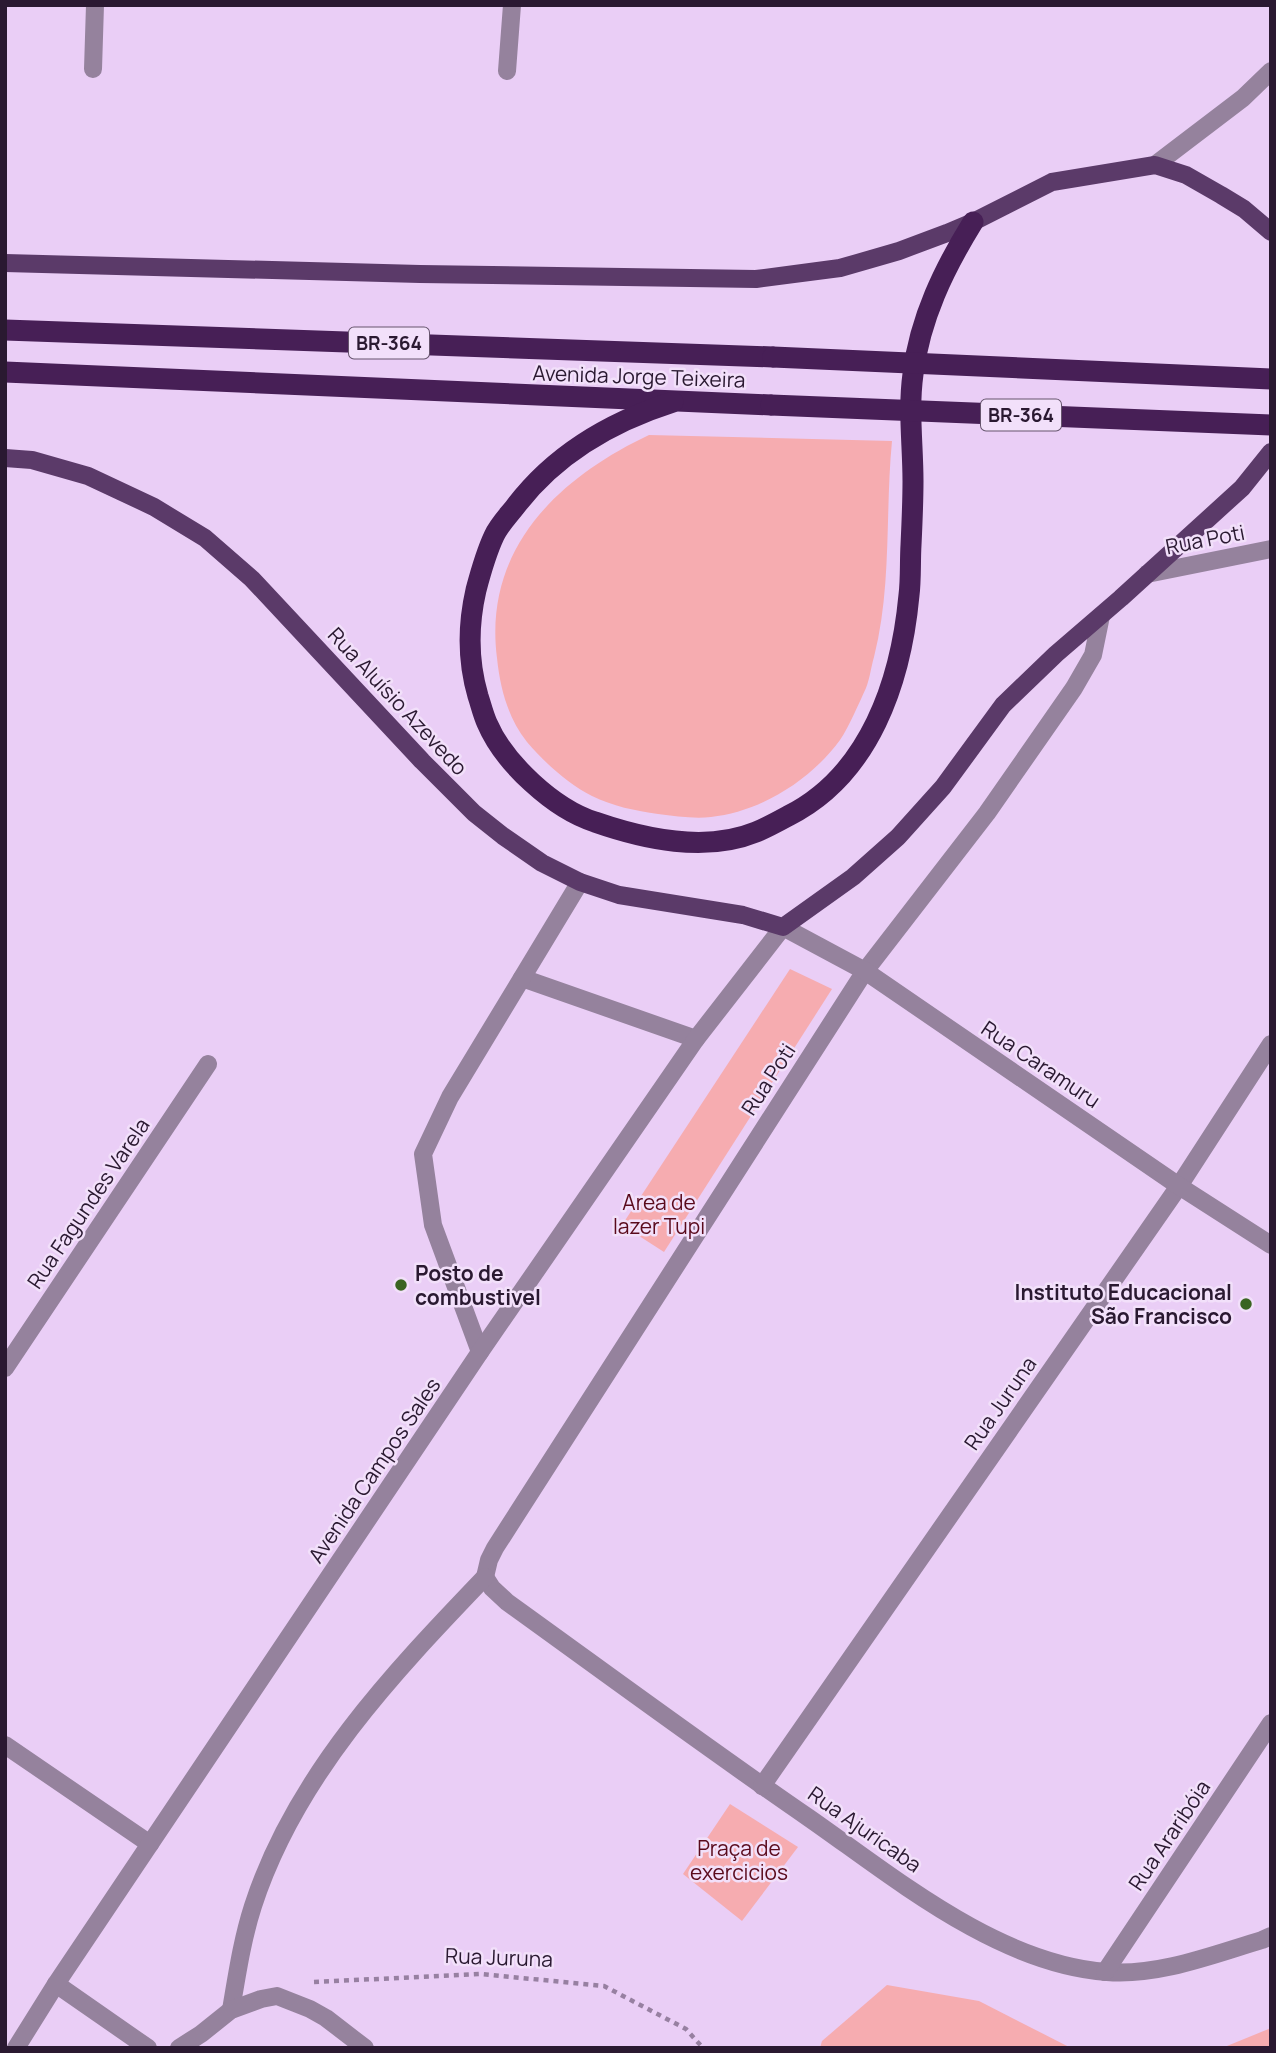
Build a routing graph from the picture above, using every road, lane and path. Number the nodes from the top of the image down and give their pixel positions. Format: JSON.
{"nodes":[{"id":1,"x":95,"y":5,"type":"edge"},
{"id":2,"x":512,"y":5,"type":"edge"},
{"id":3,"x":93,"y":69,"type":"dead end"},
{"id":4,"x":507,"y":71,"type":"dead end"},
{"id":5,"x":1271,"y":71,"type":"edge"},
{"id":6,"x":1155,"y":165,"type":"junction"},
{"id":7,"x":973,"y":222,"type":"junction"},
{"id":8,"x":1270,"y":230,"type":"edge"},
{"id":9,"x":5,"y":262,"type":"edge"},
{"id":10,"x":5,"y":330,"type":"edge"},
{"id":11,"x":5,"y":372,"type":"edge"},
{"id":12,"x":1271,"y":379,"type":"edge"},
{"id":13,"x":673,"y":402,"type":"junction"},
{"id":14,"x":1271,"y":425,"type":"edge"},
{"id":15,"x":1271,"y":452,"type":"edge"},
{"id":16,"x":5,"y":458,"type":"edge"},
{"id":17,"x":1271,"y":549,"type":"edge"},
{"id":18,"x":1147,"y":574,"type":"junction"},
{"id":19,"x":1101,"y":616,"type":"junction"},
{"id":20,"x":580,"y":882,"type":"junction"},
{"id":21,"x":783,"y":927,"type":"junction"},
{"id":22,"x":865,"y":971,"type":"junction"},
{"id":23,"x":522,"y":978,"type":"junction"},
{"id":24,"x":696,"y":1038,"type":"junction"},
{"id":25,"x":1271,"y":1044,"type":"edge"},
{"id":26,"x":208,"y":1064,"type":"dead end"},
{"id":27,"x":1179,"y":1186,"type":"junction"},
{"id":28,"x":1271,"y":1245,"type":"edge"},
{"id":29,"x":480,"y":1352,"type":"junction"},
{"id":30,"x":5,"y":1368,"type":"edge"},
{"id":31,"x":485,"y":1577,"type":"junction"},
{"id":32,"x":1271,"y":1723,"type":"edge"},
{"id":33,"x":5,"y":1745,"type":"edge"},
{"id":34,"x":762,"y":1786,"type":"junction"},
{"id":35,"x":150,"y":1844,"type":"junction"},
{"id":36,"x":1271,"y":1936,"type":"edge"},
{"id":37,"x":1105,"y":1972,"type":"junction"},
{"id":38,"x":57,"y":1984,"type":"junction"},
{"id":39,"x":277,"y":1996,"type":"junction"},
{"id":40,"x":231,"y":2010,"type":"junction"},
{"id":41,"x":16,"y":2048,"type":"edge"},
{"id":42,"x":148,"y":2048,"type":"edge"},
{"id":43,"x":179,"y":2048,"type":"edge"},
{"id":44,"x":365,"y":2048,"type":"edge"},
{"id":45,"x":703,"y":2048,"type":"edge"}],
"edges":[{"from":1,"to":3,"type":"street"},
{"from":2,"to":4,"type":"street"},
{"from":5,"to":6,"type":"street"},
{"from":6,"to":7,"type":"main road"},
{"from":6,"to":8,"type":"main road"},
{"from":7,"to":9,"type":"main road"},
{"from":7,"to":13,"type":"highway"},
{"from":10,"to":12,"type":"highway","name":"Avenida Jorge Teixeira","number":"BR-364","bridge":true},
{"from":11,"to":13,"type":"highway","name":"Avenida Jorge Teixeira","number":"BR-364"},
{"from":13,"to":14,"type":"highway","name":"Avenida Jorge Teixeira","number":"BR-364","bridge":true},
{"from":15,"to":18,"type":"main road"},
{"from":16,"to":20,"type":"main road","name":"Rua Aluísio Azevedo"},
{"from":17,"to":18,"type":"street","name":"Rua Poti"},
{"from":18,"to":19,"type":"main road"},
{"from":19,"to":21,"type":"main road"},
{"from":19,"to":22,"type":"street","name":"Rua Poti"},
{"from":20,"to":21,"type":"main road","name":"Rua Aluísio Azevedo"},
{"from":20,"to":23,"type":"street"},
{"from":21,"to":22,"type":"street","name":"Rua Caramuru"},
{"from":21,"to":24,"type":"street","name":"Avenida Campos Sales"},
{"from":22,"to":27,"type":"street","name":"Rua Caramuru"},
{"from":22,"to":31,"type":"street","name":"Rua Poti"},
{"from":23,"to":24,"type":"street"},
{"from":23,"to":29,"type":"street"},
{"from":24,"to":29,"type":"street","name":"Avenida Campos Sales"},
{"from":25,"to":27,"type":"street","name":"Rua Juruna"},
{"from":26,"to":30,"type":"street","name":"Rua Fagundes Varela"},
{"from":27,"to":28,"type":"street","name":"Rua Caramuru"},
{"from":27,"to":34,"type":"street","name":"Rua Juruna"},
{"from":29,"to":35,"type":"street","name":"Avenida Campos Sales"},
{"from":31,"to":34,"type":"street","name":"Rua Ajuricaba"},
{"from":31,"to":40,"type":"street"},
{"from":32,"to":37,"type":"street","name":"Rua Araribóia"},
{"from":33,"to":35,"type":"street"},
{"from":34,"to":37,"type":"street","name":"Rua Ajuricaba"},
{"from":35,"to":38,"type":"street","name":"Avenida Campos Sales"},
{"from":36,"to":37,"type":"street","name":"Rua Ajuricaba"},
{"from":38,"to":41,"type":"street","name":"Avenida Campos Sales"},
{"from":38,"to":42,"type":"street"},
{"from":39,"to":40,"type":"street"},
{"from":39,"to":44,"type":"street"},
{"from":39,"to":45,"type":"path","name":"Rua Juruna"},
{"from":40,"to":43,"type":"street"}]}
